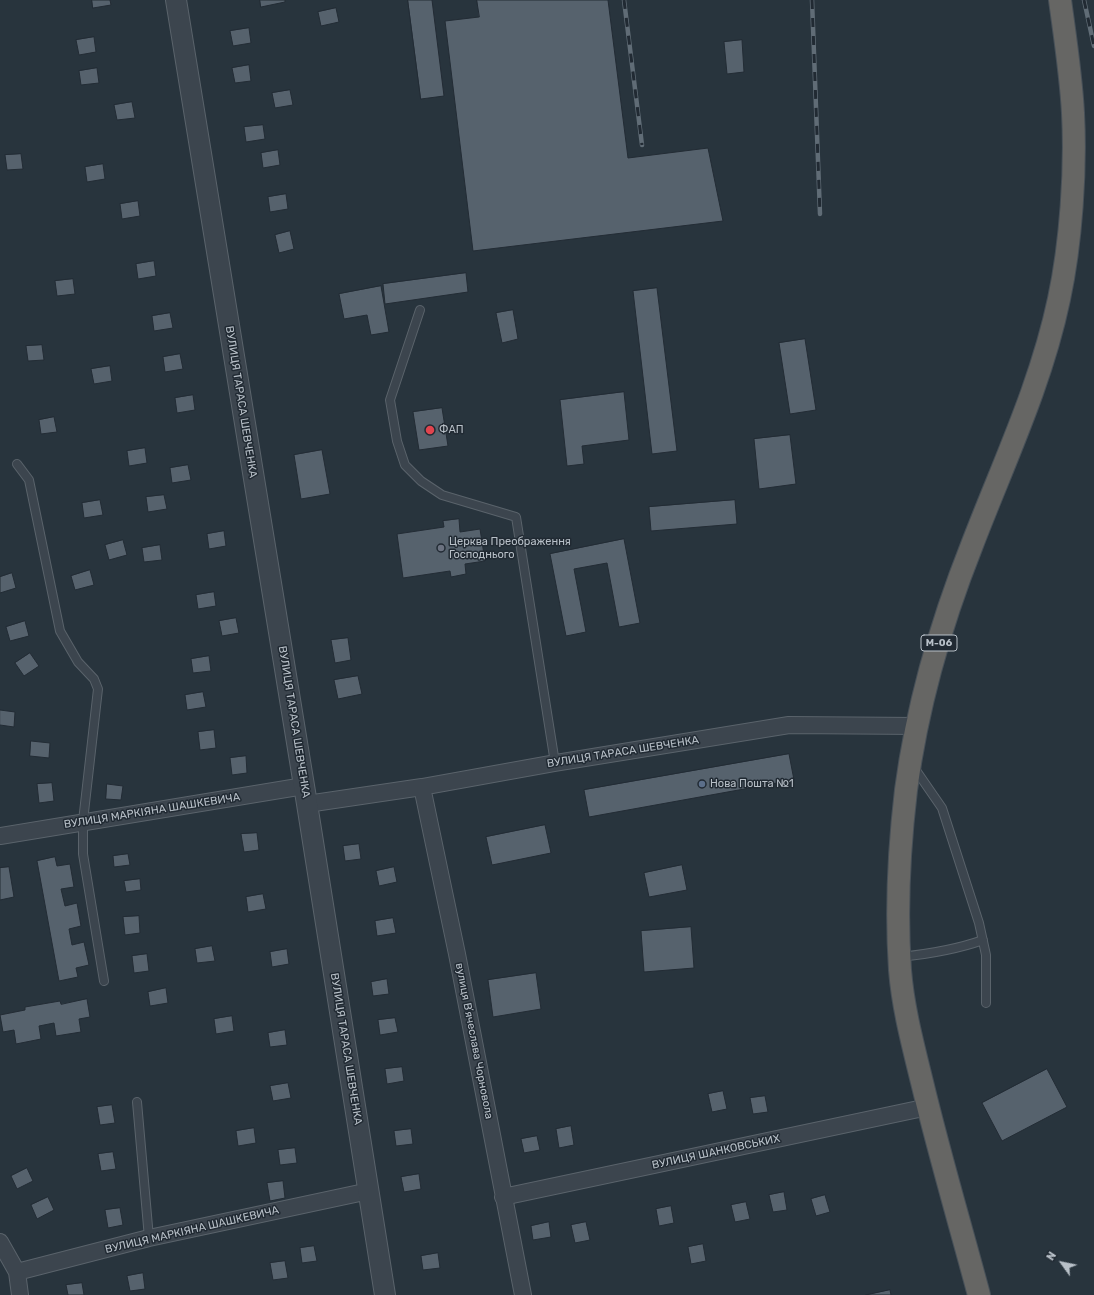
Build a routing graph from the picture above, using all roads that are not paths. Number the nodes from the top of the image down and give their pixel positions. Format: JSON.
{"nodes":[{"id":1,"x":176,"y":0,"type":"edge"},
{"id":2,"x":1060,"y":0,"type":"edge"},
{"id":3,"x":420,"y":310,"type":"dead end"},
{"id":4,"x":17,"y":464,"type":"dead end"},
{"id":5,"x":918,"y":726,"type":"junction"},
{"id":6,"x":911,"y":762,"type":"junction"},
{"id":7,"x":555,"y":763,"type":"junction"},
{"id":8,"x":422,"y":787,"type":"junction"},
{"id":9,"x":306,"y":795,"type":"junction"},
{"id":10,"x":84,"y":821,"type":"junction"},
{"id":11,"x":0,"y":836,"type":"edge"},
{"id":12,"x":983,"y":940,"type":"junction"},
{"id":13,"x":900,"y":957,"type":"junction"},
{"id":14,"x":104,"y":981,"type":"dead end"},
{"id":15,"x":986,"y":1003,"type":"dead end"},
{"id":16,"x":137,"y":1102,"type":"dead end"},
{"id":17,"x":928,"y":1107,"type":"junction"},
{"id":18,"x":368,"y":1192,"type":"junction"},
{"id":19,"x":504,"y":1197,"type":"junction"},
{"id":20,"x":149,"y":1238,"type":"junction"},
{"id":21,"x":0,"y":1242,"type":"edge"},
{"id":22,"x":17,"y":1272,"type":"junction"},
{"id":23,"x":20,"y":1295,"type":"edge"},
{"id":24,"x":385,"y":1295,"type":"edge"},
{"id":25,"x":523,"y":1295,"type":"edge"},
{"id":26,"x":979,"y":1295,"type":"edge"}],
"edges":[{"from":1,"to":9,"type":"street","name":"ВУЛИЦЯ ТАРАСА ШЕВЧЕНКА"},
{"from":2,"to":5,"type":"highway","number":"М-06"},
{"from":3,"to":7,"type":"lane"},
{"from":4,"to":10,"type":"lane"},
{"from":5,"to":6,"type":"highway","number":"М-06"},
{"from":5,"to":7,"type":"street","name":"ВУЛИЦЯ ТАРАСА ШЕВЧЕНКА"},
{"from":6,"to":12,"type":"lane"},
{"from":6,"to":13,"type":"highway","number":"М-06"},
{"from":7,"to":8,"type":"street","name":"ВУЛИЦЯ ТАРАСА ШЕВЧЕНКА"},
{"from":8,"to":9,"type":"street","name":"ВУЛИЦЯ ТАРАСА ШЕВЧЕНКА"},
{"from":8,"to":19,"type":"street","name":"вулиця Вʼячеслава Чорновола"},
{"from":9,"to":10,"type":"street","name":"ВУЛИЦЯ МАРКІЯНА ШАШКЕВИЧА"},
{"from":9,"to":18,"type":"street","name":"ВУЛИЦЯ ТАРАСА ШЕВЧЕНКА"},
{"from":10,"to":11,"type":"street","name":"ВУЛИЦЯ МАРКІЯНА ШАШКЕВИЧА"},
{"from":10,"to":14,"type":"lane"},
{"from":12,"to":13,"type":"lane"},
{"from":12,"to":15,"type":"lane"},
{"from":13,"to":17,"type":"highway","number":"М-06"},
{"from":16,"to":20,"type":"lane"},
{"from":17,"to":19,"type":"street","name":"ВУЛИЦЯ ШАНКОВСЬКИХ"},
{"from":17,"to":26,"type":"highway","number":"М-06"},
{"from":18,"to":20,"type":"street","name":"ВУЛИЦЯ МАРКІЯНА ШАШКЕВИЧА"},
{"from":18,"to":24,"type":"street","name":"ВУЛИЦЯ ТАРАСА ШЕВЧЕНКА"},
{"from":19,"to":25,"type":"street","name":"вулиця Вʼячеслава Чорновола"},
{"from":20,"to":22,"type":"street","name":"ВУЛИЦЯ МАРКІЯНА ШАШКЕВИЧА"},
{"from":21,"to":22,"type":"street"},
{"from":22,"to":23,"type":"street"}]}
